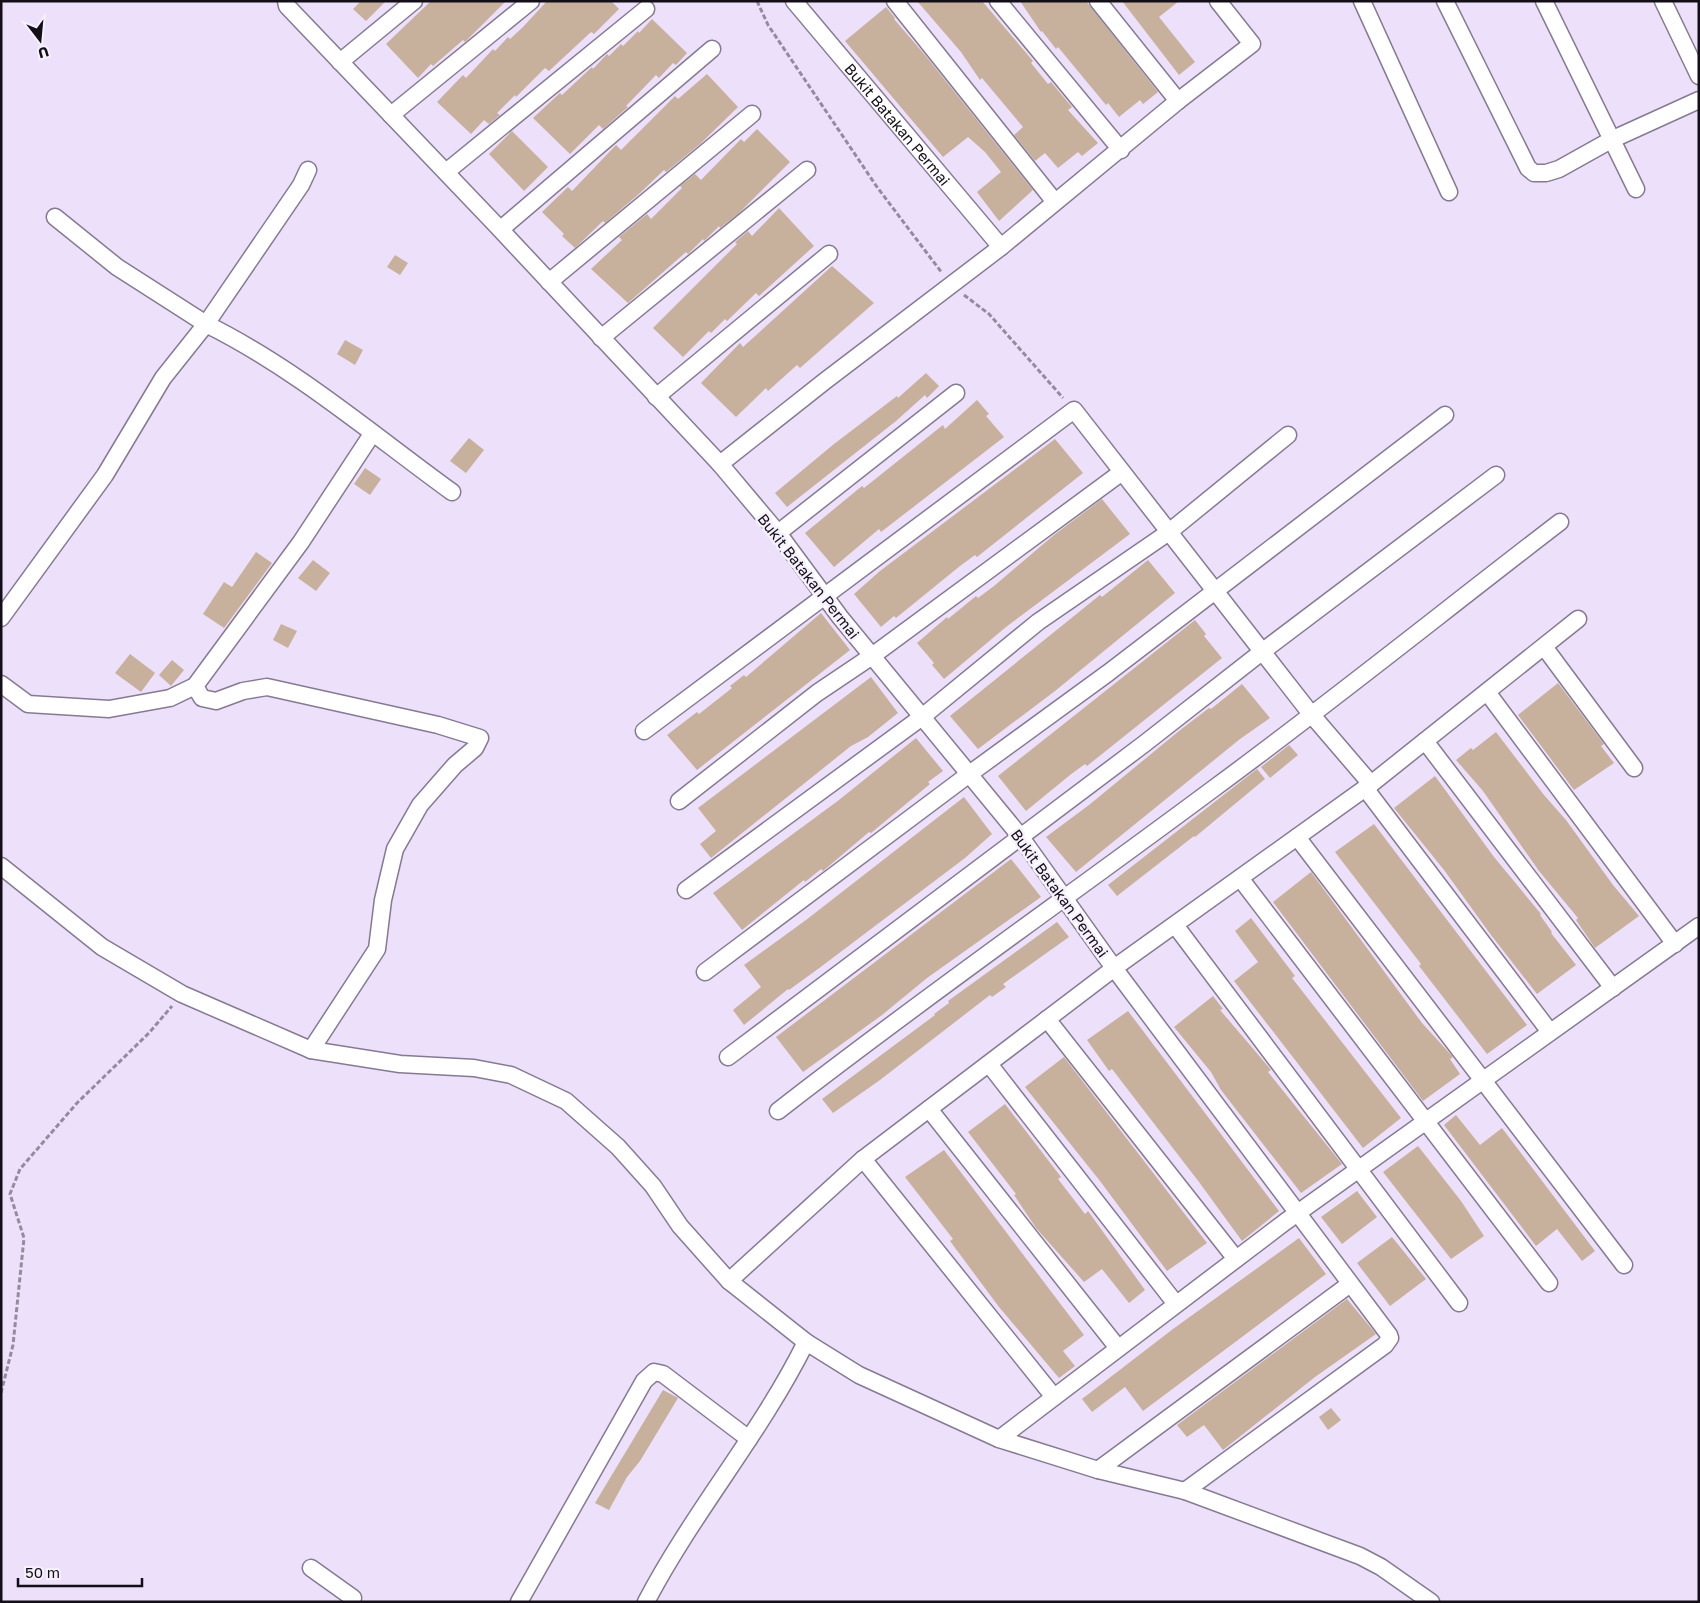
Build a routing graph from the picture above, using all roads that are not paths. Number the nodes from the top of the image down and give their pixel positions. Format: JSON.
{"nodes":[{"id":1,"x":414,"y":1,"type":"edge"},
{"id":2,"x":531,"y":1,"type":"edge"},
{"id":3,"x":794,"y":1,"type":"edge"},
{"id":4,"x":894,"y":1,"type":"edge"},
{"id":5,"x":998,"y":1,"type":"edge"},
{"id":6,"x":1098,"y":1,"type":"edge"},
{"id":7,"x":1218,"y":1,"type":"edge"},
{"id":8,"x":1362,"y":1,"type":"edge"},
{"id":9,"x":1445,"y":1,"type":"edge"},
{"id":10,"x":1544,"y":1,"type":"edge"},
{"id":11,"x":1663,"y":1,"type":"edge"},
{"id":12,"x":287,"y":2,"type":"edge"},
{"id":13,"x":646,"y":9,"type":"dead end"},
{"id":14,"x":712,"y":49,"type":"dead end"},
{"id":15,"x":340,"y":62,"type":"junction"},
{"id":16,"x":1699,"y":76,"type":"edge"},
{"id":17,"x":1699,"y":100,"type":"edge"},
{"id":18,"x":1178,"y":101,"type":"junction"},
{"id":19,"x":752,"y":114,"type":"dead end"},
{"id":20,"x":391,"y":115,"type":"junction"},
{"id":21,"x":1611,"y":140,"type":"junction"},
{"id":22,"x":1121,"y":150,"type":"junction"},
{"id":23,"x":308,"y":170,"type":"dead end"},
{"id":24,"x":807,"y":170,"type":"dead end"},
{"id":25,"x":446,"y":172,"type":"junction"},
{"id":26,"x":1636,"y":189,"type":"dead end"},
{"id":27,"x":1449,"y":192,"type":"dead end"},
{"id":28,"x":1055,"y":202,"type":"junction"},
{"id":29,"x":55,"y":217,"type":"dead end"},
{"id":30,"x":501,"y":229,"type":"junction"},
{"id":31,"x":1001,"y":247,"type":"junction"},
{"id":32,"x":829,"y":254,"type":"dead end"},
{"id":33,"x":549,"y":282,"type":"junction"},
{"id":34,"x":206,"y":324,"type":"junction"},
{"id":35,"x":601,"y":338,"type":"junction"},
{"id":36,"x":956,"y":393,"type":"dead end"},
{"id":37,"x":656,"y":396,"type":"junction"},
{"id":38,"x":1445,"y":415,"type":"dead end"},
{"id":39,"x":372,"y":434,"type":"junction"},
{"id":40,"x":1288,"y":435,"type":"dead end"},
{"id":41,"x":720,"y":464,"type":"junction"},
{"id":42,"x":1122,"y":472,"type":"junction"},
{"id":43,"x":1496,"y":475,"type":"dead end"},
{"id":44,"x":452,"y":492,"type":"dead end"},
{"id":45,"x":1560,"y":522,"type":"dead end"},
{"id":46,"x":1169,"y":532,"type":"junction"},
{"id":47,"x":778,"y":533,"type":"junction"},
{"id":48,"x":1216,"y":589,"type":"junction"},
{"id":49,"x":823,"y":596,"type":"junction"},
{"id":50,"x":1,"y":618,"type":"edge"},
{"id":51,"x":1578,"y":619,"type":"dead end"},
{"id":52,"x":1545,"y":648,"type":"junction"},
{"id":53,"x":1263,"y":650,"type":"junction"},
{"id":54,"x":872,"y":656,"type":"junction"},
{"id":55,"x":1,"y":684,"type":"edge"},
{"id":56,"x":195,"y":686,"type":"junction"},
{"id":57,"x":1487,"y":692,"type":"junction"},
{"id":58,"x":1312,"y":714,"type":"junction"},
{"id":59,"x":922,"y":717,"type":"junction"},
{"id":60,"x":644,"y":731,"type":"dead end"},
{"id":61,"x":1425,"y":741,"type":"junction"},
{"id":62,"x":1634,"y":768,"type":"dead end"},
{"id":63,"x":968,"y":775,"type":"junction"},
{"id":64,"x":1368,"y":786,"type":"junction"},
{"id":65,"x":679,"y":801,"type":"dead end"},
{"id":66,"x":1020,"y":836,"type":"junction"},
{"id":67,"x":1297,"y":837,"type":"junction"},
{"id":68,"x":1,"y":866,"type":"edge"},
{"id":69,"x":1240,"y":878,"type":"junction"},
{"id":70,"x":686,"y":890,"type":"dead end"},
{"id":71,"x":1065,"y":899,"type":"junction"},
{"id":72,"x":1174,"y":925,"type":"junction"},
{"id":73,"x":1699,"y":926,"type":"edge"},
{"id":74,"x":1675,"y":944,"type":"junction"},
{"id":75,"x":1114,"y":968,"type":"junction"},
{"id":76,"x":705,"y":972,"type":"dead end"},
{"id":77,"x":1612,"y":988,"type":"junction"},
{"id":78,"x":1047,"y":1019,"type":"junction"},
{"id":79,"x":1550,"y":1032,"type":"junction"},
{"id":80,"x":311,"y":1050,"type":"junction"},
{"id":81,"x":728,"y":1057,"type":"dead end"},
{"id":82,"x":989,"y":1064,"type":"junction"},
{"id":83,"x":1484,"y":1079,"type":"junction"},
{"id":84,"x":929,"y":1109,"type":"junction"},
{"id":85,"x":778,"y":1111,"type":"dead end"},
{"id":86,"x":1425,"y":1122,"type":"junction"},
{"id":87,"x":863,"y":1159,"type":"junction"},
{"id":88,"x":1360,"y":1168,"type":"junction"},
{"id":89,"x":1297,"y":1213,"type":"junction"},
{"id":90,"x":1236,"y":1259,"type":"junction"},
{"id":91,"x":1624,"y":1265,"type":"dead end"},
{"id":92,"x":729,"y":1281,"type":"junction"},
{"id":93,"x":1549,"y":1282,"type":"dead end"},
{"id":94,"x":1350,"y":1284,"type":"junction"},
{"id":95,"x":1459,"y":1303,"type":"dead end"},
{"id":96,"x":1176,"y":1304,"type":"junction"},
{"id":97,"x":806,"y":1342,"type":"junction"},
{"id":98,"x":1118,"y":1348,"type":"junction"},
{"id":99,"x":1054,"y":1397,"type":"junction"},
{"id":100,"x":749,"y":1439,"type":"junction"},
{"id":101,"x":999,"y":1439,"type":"junction"},
{"id":102,"x":1098,"y":1470,"type":"junction"},
{"id":103,"x":1185,"y":1492,"type":"junction"},
{"id":104,"x":312,"y":1568,"type":"dead end"},
{"id":105,"x":356,"y":1600,"type":"edge"},
{"id":106,"x":519,"y":1602,"type":"edge"},
{"id":107,"x":646,"y":1602,"type":"edge"},
{"id":108,"x":1431,"y":1602,"type":"edge"}],
"edges":[{"from":1,"to":15,"type":"street"},
{"from":2,"to":20,"type":"street"},
{"from":3,"to":31,"type":"street","name":"Bukit Batakan Permai"},
{"from":4,"to":28,"type":"street"},
{"from":5,"to":22,"type":"street"},
{"from":6,"to":18,"type":"street"},
{"from":7,"to":18,"type":"street"},
{"from":8,"to":27,"type":"street"},
{"from":9,"to":21,"type":"street"},
{"from":10,"to":21,"type":"street"},
{"from":11,"to":16,"type":"street"},
{"from":12,"to":15,"type":"street","name":"Bukit Batakan Permai"},
{"from":13,"to":25,"type":"street"},
{"from":14,"to":30,"type":"street"},
{"from":15,"to":20,"type":"street","name":"Bukit Batakan Permai"},
{"from":17,"to":21,"type":"street"},
{"from":18,"to":22,"type":"street"},
{"from":19,"to":33,"type":"street"},
{"from":20,"to":25,"type":"street","name":"Bukit Batakan Permai"},
{"from":21,"to":26,"type":"street"},
{"from":22,"to":28,"type":"street"},
{"from":23,"to":34,"type":"street"},
{"from":24,"to":35,"type":"street"},
{"from":25,"to":30,"type":"street","name":"Bukit Batakan Permai"},
{"from":28,"to":31,"type":"street"},
{"from":29,"to":34,"type":"street"},
{"from":30,"to":33,"type":"street","name":"Bukit Batakan Permai"},
{"from":31,"to":41,"type":"street"},
{"from":32,"to":37,"type":"street"},
{"from":33,"to":35,"type":"street","name":"Bukit Batakan Permai"},
{"from":34,"to":39,"type":"street"},
{"from":34,"to":50,"type":"street"},
{"from":35,"to":37,"type":"street","name":"Bukit Batakan Permai"},
{"from":36,"to":47,"type":"street"},
{"from":37,"to":41,"type":"street","name":"Bukit Batakan Permai"},
{"from":38,"to":48,"type":"street"},
{"from":39,"to":44,"type":"street"},
{"from":39,"to":56,"type":"street"},
{"from":40,"to":46,"type":"street"},
{"from":41,"to":47,"type":"street","name":"Bukit Batakan Permai"},
{"from":42,"to":46,"type":"street"},
{"from":42,"to":49,"type":"street"},
{"from":42,"to":54,"type":"street"},
{"from":43,"to":53,"type":"street"},
{"from":45,"to":58,"type":"street"},
{"from":46,"to":48,"type":"street"},
{"from":46,"to":59,"type":"street"},
{"from":47,"to":49,"type":"street","name":"Bukit Batakan Permai"},
{"from":48,"to":53,"type":"street"},
{"from":48,"to":63,"type":"street"},
{"from":49,"to":54,"type":"street","name":"Bukit Batakan Permai"},
{"from":49,"to":60,"type":"street"},
{"from":51,"to":52,"type":"street"},
{"from":52,"to":57,"type":"street"},
{"from":52,"to":62,"type":"street"},
{"from":53,"to":58,"type":"street"},
{"from":53,"to":66,"type":"street"},
{"from":54,"to":59,"type":"street","name":"Bukit Batakan Permai"},
{"from":54,"to":65,"type":"street"},
{"from":55,"to":56,"type":"street"},
{"from":56,"to":80,"type":"street"},
{"from":57,"to":61,"type":"street"},
{"from":57,"to":74,"type":"street"},
{"from":58,"to":64,"type":"street"},
{"from":58,"to":71,"type":"street"},
{"from":59,"to":63,"type":"street","name":"Bukit Batakan Permai"},
{"from":59,"to":70,"type":"street"},
{"from":61,"to":64,"type":"street"},
{"from":61,"to":77,"type":"street"},
{"from":63,"to":66,"type":"street","name":"Bukit Batakan Permai"},
{"from":63,"to":76,"type":"street"},
{"from":64,"to":67,"type":"street"},
{"from":64,"to":79,"type":"street"},
{"from":66,"to":71,"type":"street","name":"Bukit Batakan Permai"},
{"from":66,"to":81,"type":"street"},
{"from":67,"to":69,"type":"street"},
{"from":67,"to":83,"type":"street"},
{"from":68,"to":80,"type":"street"},
{"from":69,"to":72,"type":"street"},
{"from":69,"to":86,"type":"street"},
{"from":71,"to":75,"type":"street","name":"Bukit Batakan Permai"},
{"from":71,"to":85,"type":"street"},
{"from":72,"to":75,"type":"street"},
{"from":72,"to":88,"type":"street"},
{"from":73,"to":74,"type":"street"},
{"from":74,"to":77,"type":"street"},
{"from":75,"to":78,"type":"street"},
{"from":75,"to":89,"type":"street","name":"Bukit Batakan Permai"},
{"from":77,"to":79,"type":"street"},
{"from":78,"to":82,"type":"street"},
{"from":78,"to":90,"type":"street"},
{"from":79,"to":83,"type":"street"},
{"from":80,"to":92,"type":"street"},
{"from":82,"to":84,"type":"street"},
{"from":82,"to":96,"type":"street"},
{"from":83,"to":86,"type":"street"},
{"from":83,"to":91,"type":"street"},
{"from":84,"to":87,"type":"street"},
{"from":84,"to":98,"type":"street"},
{"from":86,"to":88,"type":"street"},
{"from":86,"to":93,"type":"street"},
{"from":87,"to":92,"type":"street"},
{"from":87,"to":99,"type":"street"},
{"from":88,"to":89,"type":"street"},
{"from":88,"to":95,"type":"street"},
{"from":89,"to":90,"type":"street"},
{"from":89,"to":94,"type":"street","name":"Bukit Batakan Permai"},
{"from":90,"to":96,"type":"street"},
{"from":92,"to":97,"type":"street"},
{"from":94,"to":102,"type":"street"},
{"from":94,"to":103,"type":"street","name":"Bukit Batakan Permai"},
{"from":96,"to":98,"type":"street"},
{"from":97,"to":100,"type":"street"},
{"from":97,"to":101,"type":"street"},
{"from":98,"to":99,"type":"street"},
{"from":99,"to":101,"type":"street"},
{"from":100,"to":106,"type":"street"},
{"from":100,"to":107,"type":"street"},
{"from":101,"to":102,"type":"street"},
{"from":102,"to":103,"type":"street"},
{"from":103,"to":108,"type":"street"},
{"from":104,"to":105,"type":"street"}]}
